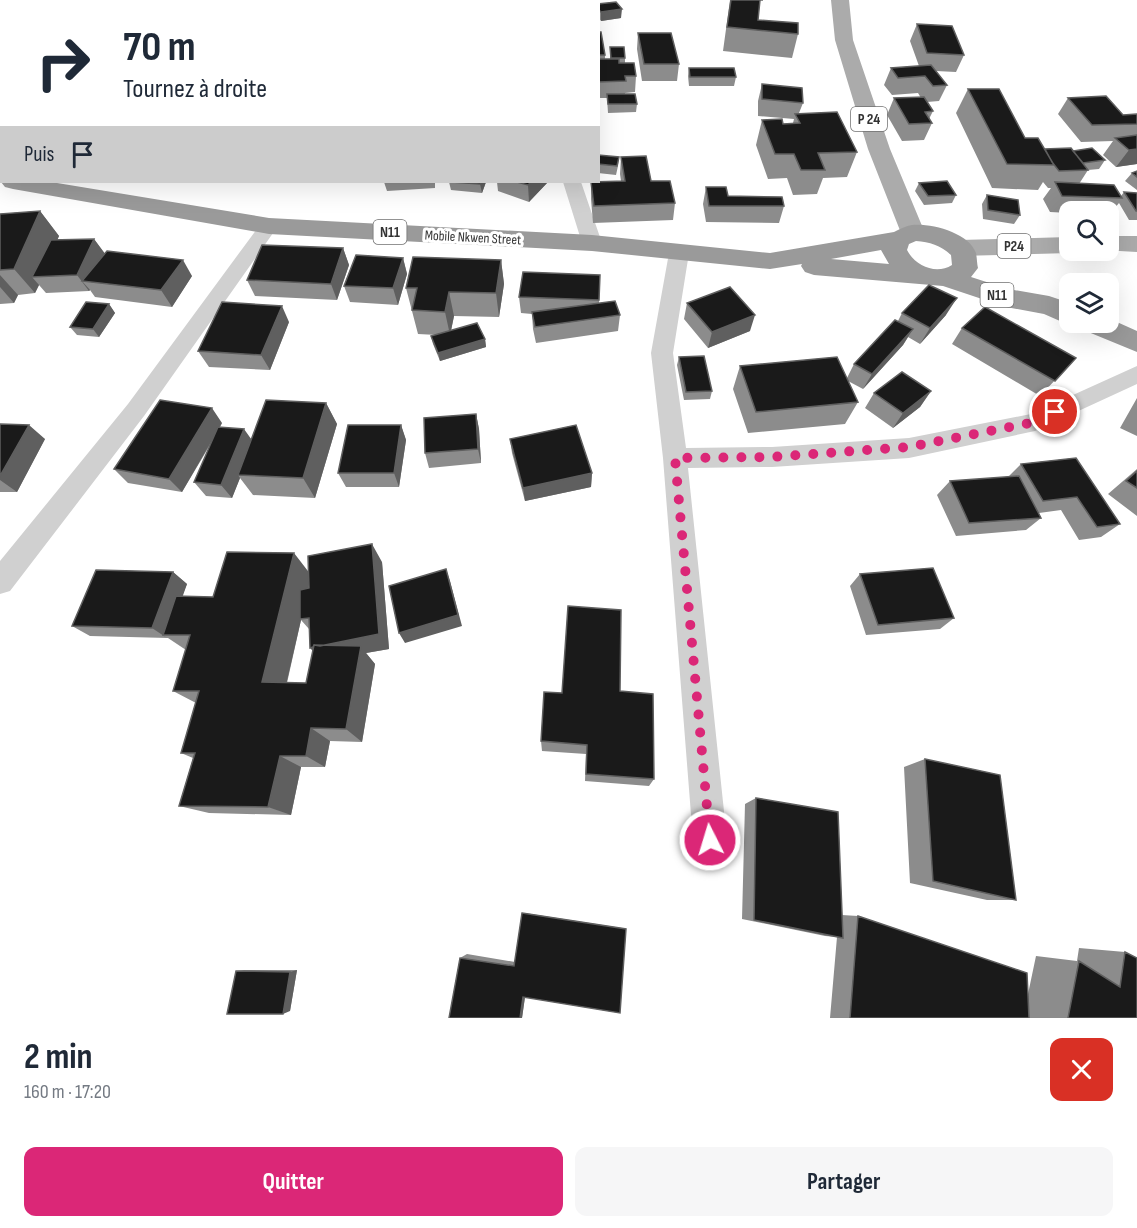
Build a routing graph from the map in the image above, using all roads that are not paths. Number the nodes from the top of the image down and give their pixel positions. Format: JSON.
{"nodes":[{"id":1,"x":840,"y":0,"type":"edge"},
{"id":2,"x":22,"y":183,"type":"edge"},
{"id":3,"x":572,"y":183,"type":"edge"},
{"id":4,"x":269,"y":226,"type":"junction"},
{"id":5,"x":906,"y":236,"type":"junction"},
{"id":6,"x":592,"y":243,"type":"junction"},
{"id":7,"x":1119,"y":244,"type":"edge"},
{"id":8,"x":1137,"y":244,"type":"edge"},
{"id":9,"x":1059,"y":246,"type":"edge"},
{"id":10,"x":679,"y":253,"type":"junction"},
{"id":11,"x":962,"y":253,"type":"junction"},
{"id":12,"x":770,"y":261,"type":"junction"},
{"id":13,"x":934,"y":277,"type":"junction"},
{"id":14,"x":1059,"y":309,"type":"edge"},
{"id":15,"x":1116,"y":333,"type":"edge"},
{"id":16,"x":1137,"y":342,"type":"edge"},
{"id":17,"x":1137,"y":374,"type":"edge"},
{"id":18,"x":675,"y":458,"type":"junction"},
{"id":19,"x":0,"y":582,"type":"edge"},
{"id":20,"x":710,"y":840,"type":"dead end"}],
"edges":[{"from":1,"to":5,"type":"main road","number":"P 24"},
{"from":2,"to":4,"type":"highway","name":"Mobile Nkwen Street","number":"N11"},
{"from":3,"to":6,"type":"street"},
{"from":4,"to":6,"type":"highway","name":"Mobile Nkwen Street","number":"N11"},
{"from":4,"to":19,"type":"street"},
{"from":5,"to":11,"type":"highway","name":"Mobile Nkwen Street"},
{"from":5,"to":12,"type":"highway","name":"Mobile Nkwen Street","number":"N11"},
{"from":5,"to":13,"type":"highway"},
{"from":6,"to":10,"type":"highway","name":"Mobile Nkwen Street","number":"N11"},
{"from":7,"to":8,"type":"main road"},
{"from":9,"to":11,"type":"main road","number":"P24"},
{"from":10,"to":12,"type":"highway","name":"Mobile Nkwen Street","number":"N11"},
{"from":10,"to":18,"type":"street"},
{"from":11,"to":13,"type":"highway"},
{"from":11,"to":14,"type":"highway","number":"N11"},
{"from":12,"to":13,"type":"highway"},
{"from":13,"to":14,"type":"highway","number":"N11"},
{"from":15,"to":16,"type":"highway"},
{"from":17,"to":18,"type":"street"},
{"from":18,"to":20,"type":"street"}]}
